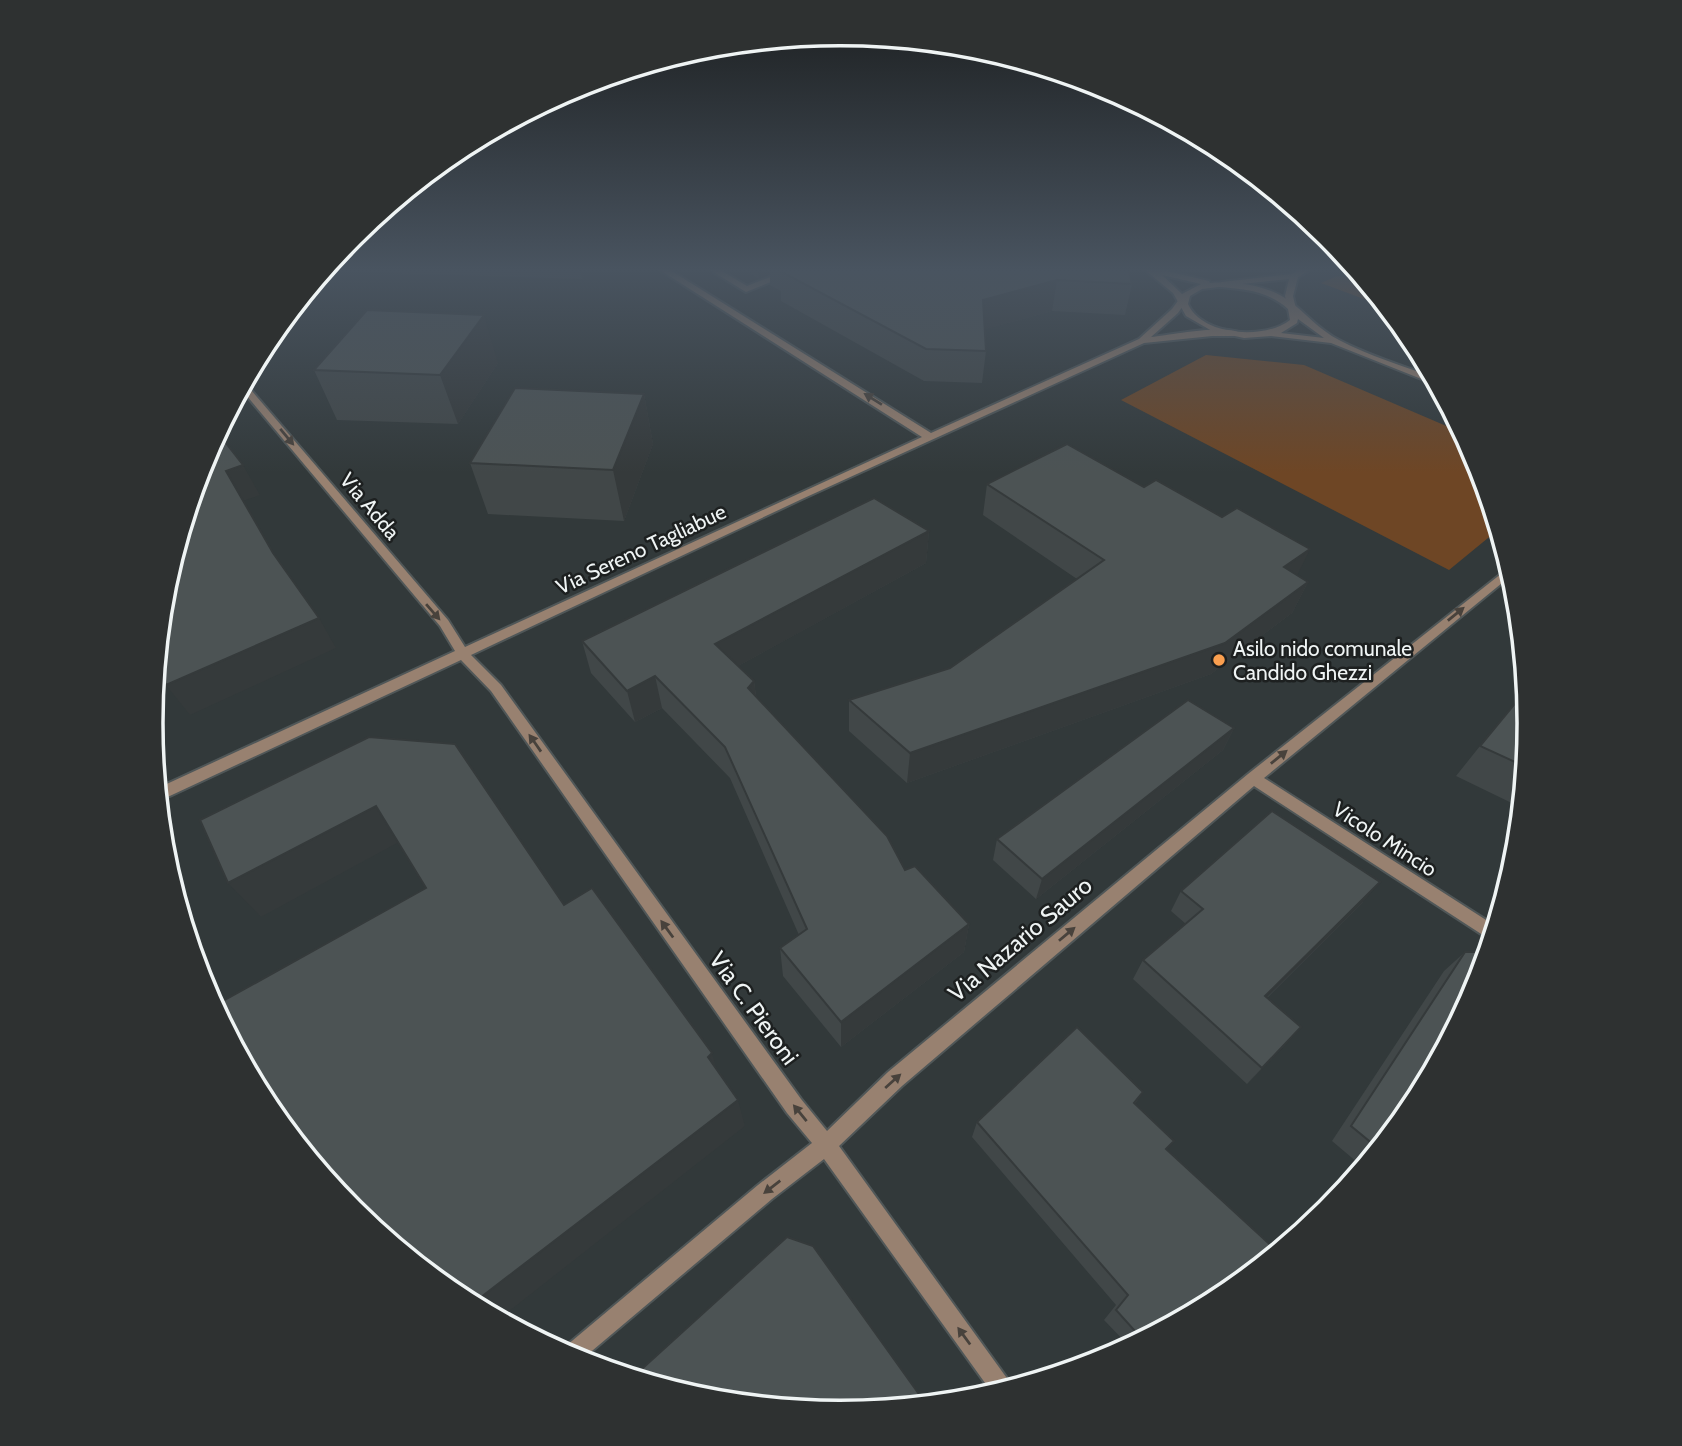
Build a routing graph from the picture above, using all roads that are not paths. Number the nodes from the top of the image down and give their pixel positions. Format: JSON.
{"nodes":[{"id":1,"x":771,"y":337,"type":"edge"},
{"id":2,"x":1146,"y":337,"type":"edge"},
{"id":3,"x":1173,"y":337,"type":"edge"},
{"id":4,"x":1286,"y":337,"type":"edge"},
{"id":5,"x":1328,"y":337,"type":"edge"},
{"id":6,"x":1142,"y":341,"type":"junction"},
{"id":7,"x":1336,"y":342,"type":"junction"},
{"id":8,"x":1424,"y":377,"type":"edge"},
{"id":9,"x":249,"y":393,"type":"edge"},
{"id":10,"x":930,"y":437,"type":"junction"},
{"id":11,"x":1502,"y":577,"type":"edge"},
{"id":12,"x":463,"y":654,"type":"junction"},
{"id":13,"x":1253,"y":778,"type":"junction"},
{"id":14,"x":167,"y":791,"type":"edge"},
{"id":15,"x":1486,"y":929,"type":"edge"},
{"id":16,"x":826,"y":1145,"type":"junction"},
{"id":17,"x":579,"y":1348,"type":"edge"},
{"id":18,"x":997,"y":1381,"type":"edge"}],
"edges":[{"from":10,"to":1,"type":"street","one_way":true},
{"from":2,"to":6,"type":"street","name":"Via Sereno Tagliabue"},
{"from":3,"to":6,"type":"street","name":"Via Sereno Tagliabue"},
{"from":4,"to":7,"type":"street"},
{"from":5,"to":7,"type":"street"},
{"from":6,"to":10,"type":"street","name":"Via Sereno Tagliabue"},
{"from":7,"to":8,"type":"street"},
{"from":9,"to":12,"type":"street","name":"Via Adda","one_way":true},
{"from":10,"to":12,"type":"street","name":"Via Sereno Tagliabue"},
{"from":13,"to":11,"type":"street","name":"Via Nazario Sauro","one_way":true},
{"from":12,"to":14,"type":"street","name":"Via Sereno Tagliabue"},
{"from":16,"to":12,"type":"street","name":"Via C. Pieroni","one_way":true},
{"from":13,"to":15,"type":"street","name":"Vicolo Mincio"},
{"from":16,"to":13,"type":"street","name":"Via Nazario Sauro","one_way":true},
{"from":16,"to":17,"type":"street","name":"Via Nazario Sauro","one_way":true},
{"from":18,"to":16,"type":"street","name":"Via C. Pieroni","one_way":true}]}
